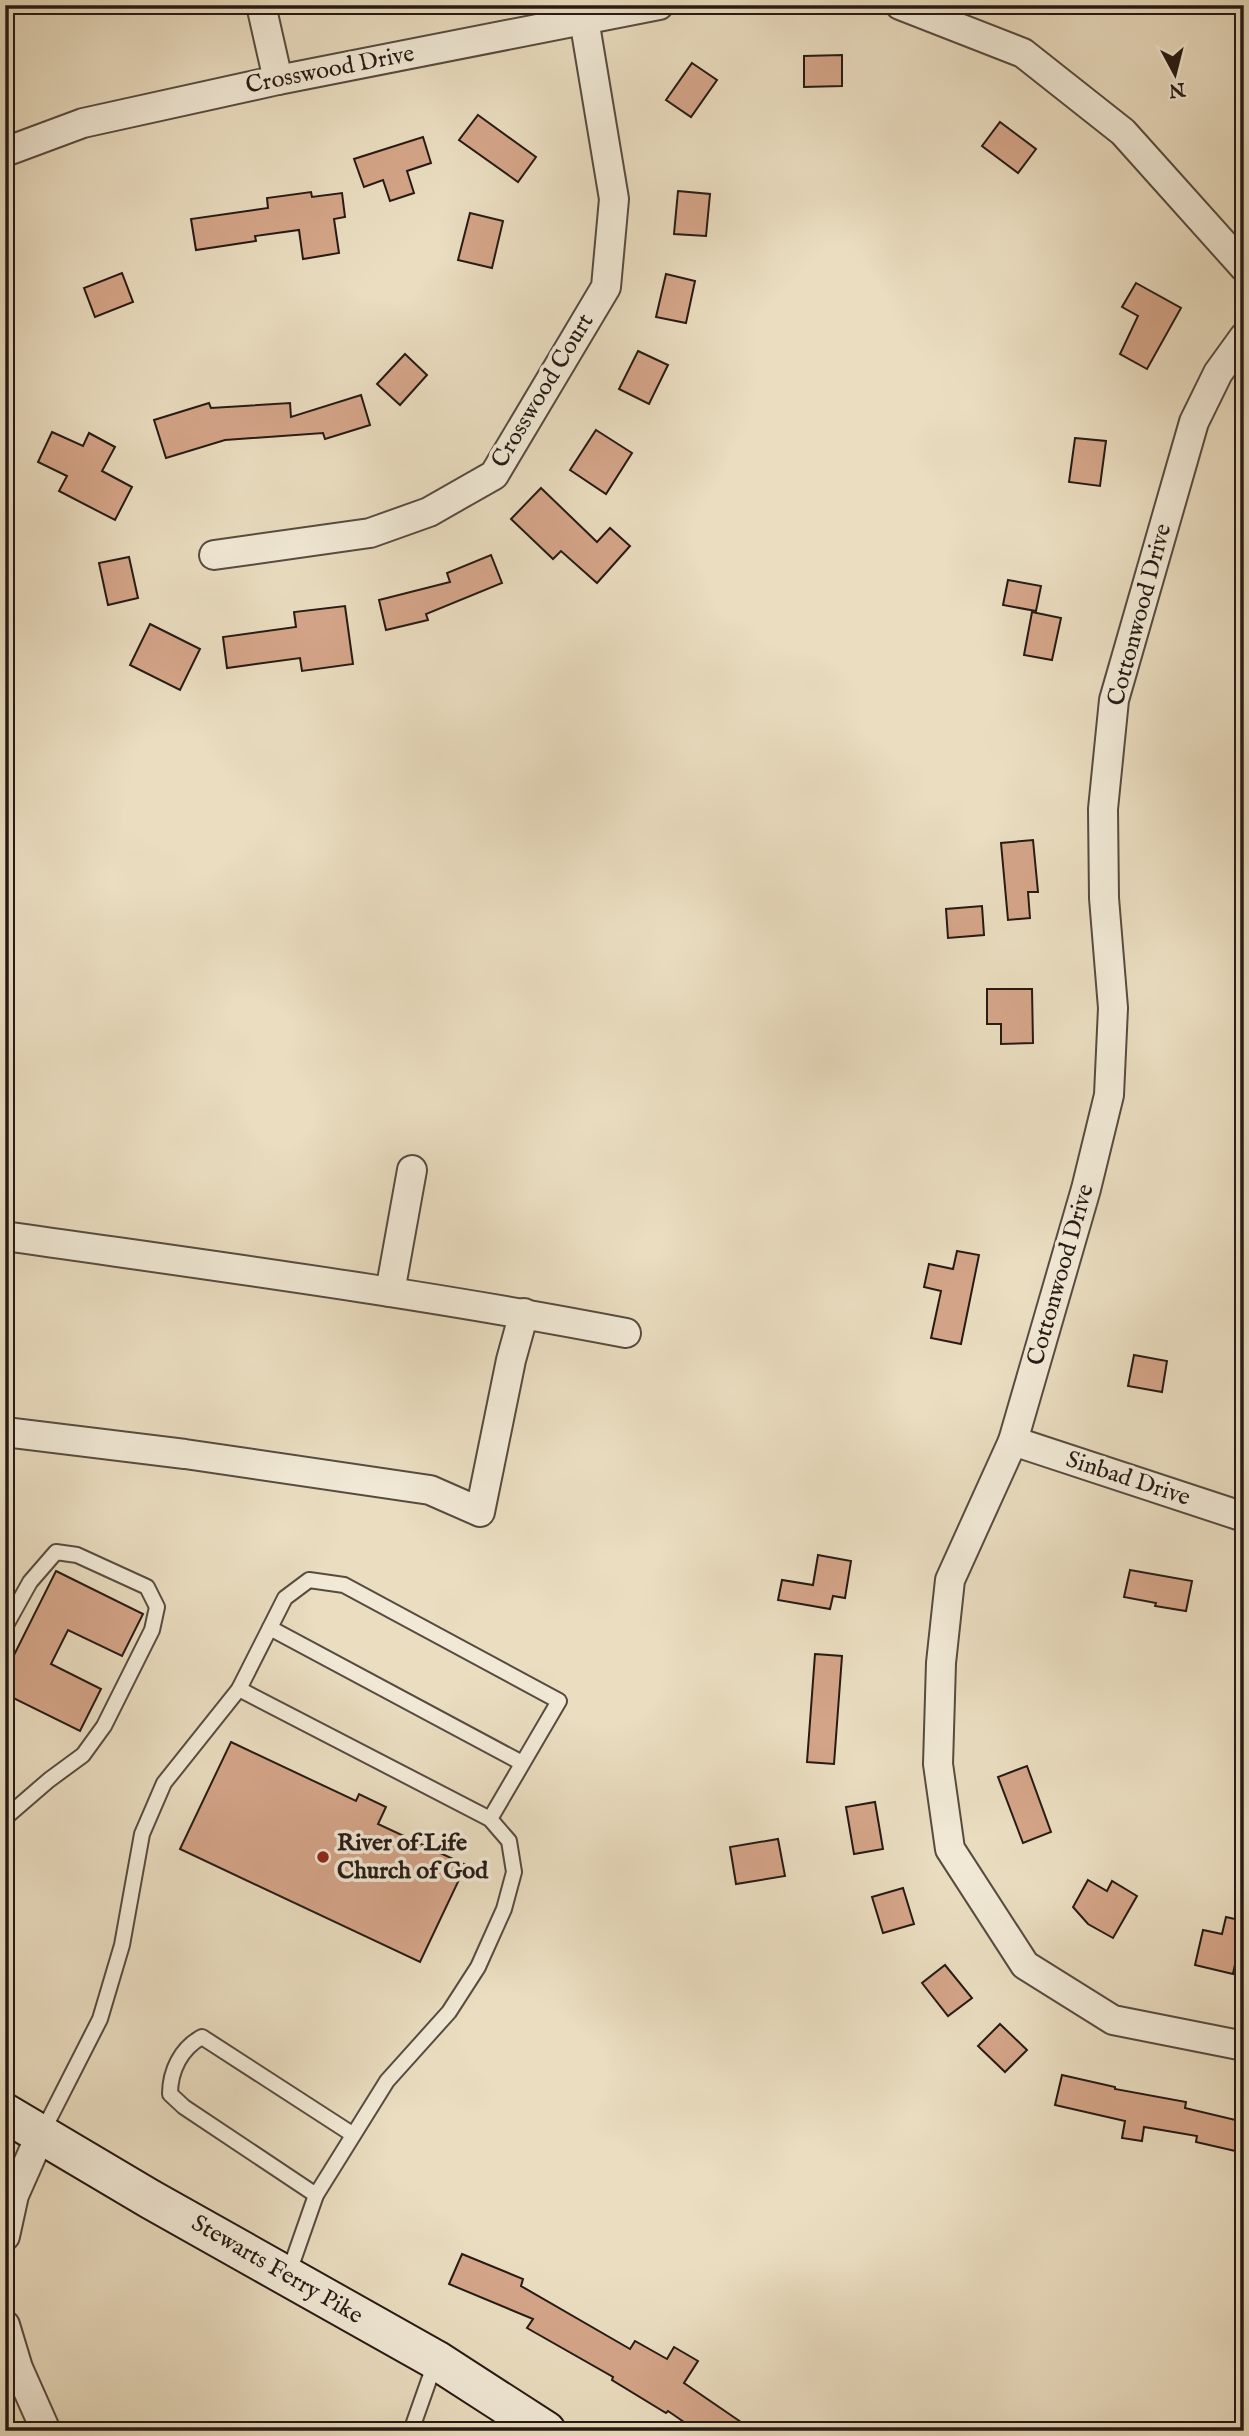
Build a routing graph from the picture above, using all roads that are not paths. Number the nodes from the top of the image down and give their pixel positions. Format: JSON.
{"nodes":[{"id":1,"x":261,"y":5,"type":"edge"},
{"id":2,"x":659,"y":5,"type":"edge"},
{"id":3,"x":900,"y":5,"type":"edge"},
{"id":4,"x":584,"y":19,"type":"junction"},
{"id":5,"x":278,"y":80,"type":"junction"},
{"id":6,"x":5,"y":152,"type":"edge"},
{"id":7,"x":1244,"y":267,"type":"edge"},
{"id":8,"x":1244,"y":337,"type":"edge"},
{"id":9,"x":214,"y":555,"type":"dead end"},
{"id":10,"x":412,"y":1170,"type":"dead end"},
{"id":11,"x":5,"y":1236,"type":"edge"},
{"id":12,"x":390,"y":1292,"type":"junction"},
{"id":13,"x":524,"y":1313,"type":"junction"},
{"id":14,"x":626,"y":1333,"type":"dead end"},
{"id":15,"x":5,"y":1432,"type":"edge"},
{"id":16,"x":1013,"y":1441,"type":"junction"},
{"id":17,"x":1244,"y":1517,"type":"edge"},
{"id":18,"x":5,"y":1627,"type":"edge"},
{"id":19,"x":270,"y":1628,"type":"junction"},
{"id":20,"x":239,"y":1689,"type":"junction"},
{"id":21,"x":522,"y":1763,"type":"junction"},
{"id":22,"x":5,"y":1818,"type":"edge"},
{"id":23,"x":490,"y":1819,"type":"junction"},
{"id":24,"x":1244,"y":2046,"type":"edge"},
{"id":25,"x":5,"y":2113,"type":"edge"},
{"id":26,"x":41,"y":2134,"type":"junction"},
{"id":27,"x":352,"y":2134,"type":"junction"},
{"id":28,"x":316,"y":2195,"type":"junction"},
{"id":29,"x":5,"y":2236,"type":"edge"},
{"id":30,"x":287,"y":2276,"type":"junction"},
{"id":31,"x":5,"y":2325,"type":"edge"},
{"id":32,"x":436,"y":2360,"type":"junction"},
{"id":33,"x":12,"y":2370,"type":"edge"},
{"id":34,"x":46,"y":2431,"type":"edge"},
{"id":35,"x":411,"y":2431,"type":"edge"},
{"id":36,"x":546,"y":2431,"type":"edge"}],
"edges":[{"from":1,"to":5,"type":"street"},
{"from":2,"to":4,"type":"street","name":"Crosswood Drive"},
{"from":3,"to":7,"type":"street"},
{"from":4,"to":5,"type":"street","name":"Crosswood Drive"},
{"from":4,"to":9,"type":"street","name":"Crosswood Court"},
{"from":5,"to":6,"type":"street","name":"Crosswood Drive"},
{"from":8,"to":16,"type":"street","name":"Cottonwood Drive"},
{"from":10,"to":12,"type":"street"},
{"from":11,"to":12,"type":"street"},
{"from":12,"to":13,"type":"street"},
{"from":13,"to":14,"type":"street"},
{"from":13,"to":15,"type":"street"},
{"from":16,"to":17,"type":"street","name":"Sinbad Drive"},
{"from":16,"to":24,"type":"street","name":"Cottonwood Drive"},
{"from":18,"to":22,"type":"lane"},
{"from":19,"to":20,"type":"lane"},
{"from":19,"to":21,"type":"lane"},
{"from":19,"to":21,"type":"lane"},
{"from":20,"to":23,"type":"lane"},
{"from":20,"to":26,"type":"lane"},
{"from":21,"to":23,"type":"lane"},
{"from":23,"to":27,"type":"lane"},
{"from":25,"to":26,"type":"main road","name":"Stewarts Ferry Pike"},
{"from":26,"to":29,"type":"street"},
{"from":26,"to":30,"type":"main road","name":"Stewarts Ferry Pike"},
{"from":27,"to":28,"type":"lane"},
{"from":27,"to":28,"type":"lane"},
{"from":28,"to":30,"type":"lane"},
{"from":30,"to":32,"type":"main road","name":"Stewarts Ferry Pike"},
{"from":31,"to":33,"type":"street"},
{"from":32,"to":35,"type":"lane"},
{"from":32,"to":36,"type":"main road","name":"Stewarts Ferry Pike"},
{"from":33,"to":34,"type":"street"}]}
